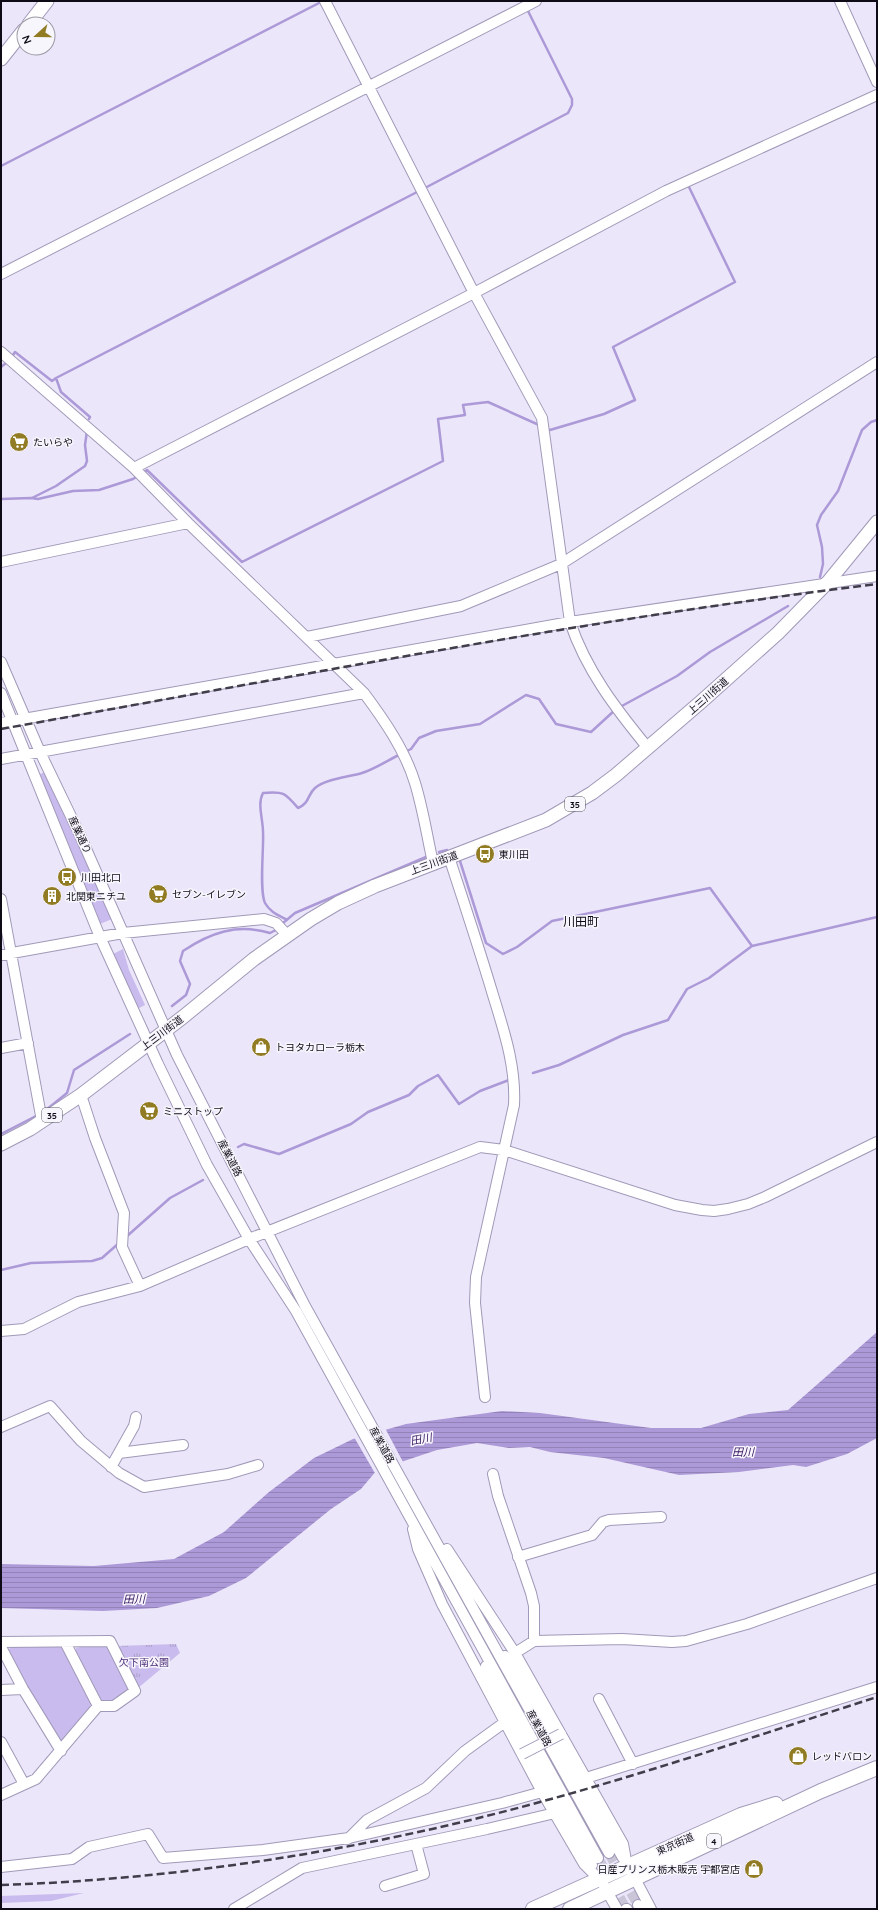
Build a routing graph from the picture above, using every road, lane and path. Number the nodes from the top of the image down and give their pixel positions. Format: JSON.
{"nodes":[{"id":1,"x":47,"y":1,"type":"edge"},
{"id":2,"x":325,"y":1,"type":"edge"},
{"id":3,"x":840,"y":1,"type":"edge"},
{"id":4,"x":529,"y":4,"type":"edge"},
{"id":5,"x":35,"y":16,"type":"edge"},
{"id":6,"x":16,"y":40,"type":"edge"},
{"id":7,"x":1,"y":59,"type":"edge"},
{"id":8,"x":877,"y":82,"type":"edge"},
{"id":9,"x":368,"y":86,"type":"junction"},
{"id":10,"x":877,"y":95,"type":"edge"},
{"id":11,"x":1,"y":274,"type":"edge"},
{"id":12,"x":474,"y":293,"type":"junction"},
{"id":13,"x":1,"y":352,"type":"edge"},
{"id":14,"x":877,"y":362,"type":"edge"},
{"id":15,"x":134,"y":468,"type":"junction"},
{"id":16,"x":877,"y":522,"type":"edge"},
{"id":17,"x":188,"y":523,"type":"junction"},
{"id":18,"x":1,"y":562,"type":"edge"},
{"id":19,"x":561,"y":564,"type":"junction"},
{"id":20,"x":877,"y":576,"type":"edge"},
{"id":21,"x":828,"y":582,"type":"junction"},
{"id":22,"x":570,"y":622,"type":"junction"},
{"id":23,"x":307,"y":637,"type":"junction"},
{"id":24,"x":1,"y":662,"type":"edge"},
{"id":25,"x":334,"y":662,"type":"junction"},
{"id":26,"x":364,"y":692,"type":"junction"},
{"id":27,"x":1,"y":693,"type":"edge"},
{"id":28,"x":25,"y":718,"type":"junction"},
{"id":29,"x":13,"y":720,"type":"junction"},
{"id":30,"x":1,"y":722,"type":"edge"},
{"id":31,"x":648,"y":748,"type":"junction"},
{"id":32,"x":40,"y":752,"type":"junction"},
{"id":33,"x":27,"y":754,"type":"junction"},
{"id":34,"x":1,"y":759,"type":"edge"},
{"id":35,"x":449,"y":857,"type":"junction"},
{"id":36,"x":433,"y":863,"type":"junction"},
{"id":37,"x":1,"y":899,"type":"edge"},
{"id":38,"x":123,"y":933,"type":"junction"},
{"id":39,"x":287,"y":935,"type":"junction"},
{"id":40,"x":100,"y":937,"type":"junction"},
{"id":41,"x":6,"y":954,"type":"edge"},
{"id":42,"x":166,"y":1030,"type":"junction"},
{"id":43,"x":28,"y":1043,"type":"junction"},
{"id":44,"x":148,"y":1043,"type":"junction"},
{"id":45,"x":1,"y":1048,"type":"edge"},
{"id":46,"x":82,"y":1095,"type":"junction"},
{"id":47,"x":42,"y":1121,"type":"junction"},
{"id":48,"x":877,"y":1142,"type":"edge"},
{"id":49,"x":1,"y":1144,"type":"edge"},
{"id":50,"x":504,"y":1150,"type":"junction"},
{"id":51,"x":268,"y":1231,"type":"junction"},
{"id":52,"x":249,"y":1239,"type":"junction"},
{"id":53,"x":140,"y":1286,"type":"junction"},
{"id":54,"x":1,"y":1331,"type":"edge"},
{"id":55,"x":485,"y":1397,"type":"dead end"},
{"id":56,"x":136,"y":1416,"type":"dead end"},
{"id":57,"x":1,"y":1427,"type":"edge"},
{"id":58,"x":182,"y":1445,"type":"dead end"},
{"id":59,"x":119,"y":1454,"type":"junction"},
{"id":60,"x":258,"y":1465,"type":"dead end"},
{"id":61,"x":111,"y":1467,"type":"junction"},
{"id":62,"x":493,"y":1474,"type":"dead end"},
{"id":63,"x":412,"y":1509,"type":"junction"},
{"id":64,"x":661,"y":1517,"type":"dead end"},
{"id":65,"x":518,"y":1557,"type":"junction"},
{"id":66,"x":877,"y":1578,"type":"edge"},
{"id":67,"x":469,"y":1612,"type":"junction"},
{"id":68,"x":534,"y":1641,"type":"junction"},
{"id":69,"x":1,"y":1642,"type":"edge"},
{"id":70,"x":65,"y":1642,"type":"junction"},
{"id":71,"x":1,"y":1647,"type":"edge"},
{"id":72,"x":515,"y":1653,"type":"junction"},
{"id":73,"x":877,"y":1687,"type":"edge"},
{"id":74,"x":23,"y":1689,"type":"junction"},
{"id":75,"x":1,"y":1690,"type":"edge"},
{"id":76,"x":599,"y":1699,"type":"dead end"},
{"id":77,"x":98,"y":1706,"type":"junction"},
{"id":78,"x":505,"y":1722,"type":"junction"},
{"id":79,"x":561,"y":1734,"type":"junction"},
{"id":80,"x":1,"y":1742,"type":"edge"},
{"id":81,"x":60,"y":1751,"type":"junction"},
{"id":82,"x":522,"y":1754,"type":"junction"},
{"id":83,"x":633,"y":1764,"type":"junction"},
{"id":84,"x":877,"y":1768,"type":"edge"},
{"id":85,"x":586,"y":1778,"type":"junction"},
{"id":86,"x":24,"y":1784,"type":"junction"},
{"id":87,"x":821,"y":1791,"type":"junction"},
{"id":88,"x":542,"y":1792,"type":"junction"},
{"id":89,"x":1,"y":1795,"type":"edge"},
{"id":90,"x":555,"y":1813,"type":"junction"},
{"id":91,"x":348,"y":1838,"type":"junction"},
{"id":92,"x":416,"y":1844,"type":"junction"},
{"id":93,"x":609,"y":1854,"type":"tunnel mouth"},
{"id":94,"x":598,"y":1858,"type":"tunnel mouth"},
{"id":95,"x":1,"y":1866,"type":"edge"},
{"id":96,"x":627,"y":1866,"type":"junction"},
{"id":97,"x":599,"y":1879,"type":"junction"},
{"id":98,"x":635,"y":1879,"type":"junction"},
{"id":99,"x":385,"y":1886,"type":"dead end"},
{"id":100,"x":607,"y":1892,"type":"junction"},
{"id":101,"x":234,"y":1909,"type":"edge"},
{"id":102,"x":533,"y":1909,"type":"edge"},
{"id":103,"x":570,"y":1909,"type":"edge"},
{"id":104,"x":617,"y":1909,"type":"edge"},
{"id":105,"x":651,"y":1909,"type":"edge"}],
"edges":[{"from":1,"to":5,"type":"main road"},
{"from":2,"to":9,"type":"street"},
{"from":3,"to":8,"type":"street"},
{"from":4,"to":9,"type":"street"},
{"from":6,"to":7,"type":"main road"},
{"from":9,"to":11,"type":"street"},
{"from":9,"to":12,"type":"street"},
{"from":10,"to":12,"type":"street"},
{"from":12,"to":15,"type":"street"},
{"from":12,"to":19,"type":"street"},
{"from":13,"to":15,"type":"street"},
{"from":14,"to":19,"type":"street"},
{"from":15,"to":17,"type":"street"},
{"from":16,"to":21,"type":"main road","name":"上三川街道","number":"35"},
{"from":17,"to":18,"type":"street"},
{"from":17,"to":23,"type":"street"},
{"from":19,"to":22,"type":"street"},
{"from":19,"to":23,"type":"street"},
{"from":20,"to":21,"type":"street"},
{"from":21,"to":22,"type":"street"},
{"from":21,"to":31,"type":"main road","name":"上三川街道","number":"35"},
{"from":22,"to":25,"type":"street"},
{"from":22,"to":31,"type":"street"},
{"from":23,"to":25,"type":"street"},
{"from":24,"to":28,"type":"street","name":"産業通り"},
{"from":25,"to":26,"type":"street"},
{"from":25,"to":28,"type":"street"},
{"from":26,"to":32,"type":"street"},
{"from":26,"to":36,"type":"street"},
{"from":27,"to":29,"type":"street","name":"産業通り"},
{"from":28,"to":29,"type":"street"},
{"from":28,"to":32,"type":"street","name":"産業通り"},
{"from":29,"to":30,"type":"street"},
{"from":29,"to":33,"type":"street","name":"産業通り"},
{"from":31,"to":35,"type":"main road","name":"上三川街道","number":"35"},
{"from":32,"to":33,"type":"street"},
{"from":32,"to":38,"type":"street","name":"産業通り"},
{"from":33,"to":34,"type":"street"},
{"from":33,"to":40,"type":"street","name":"産業通り"},
{"from":35,"to":36,"type":"main road","name":"上三川街道","number":"35"},
{"from":35,"to":50,"type":"street"},
{"from":36,"to":39,"type":"main road","name":"上三川街道","number":"35"},
{"from":37,"to":41,"type":"street"},
{"from":38,"to":39,"type":"street"},
{"from":38,"to":40,"type":"street"},
{"from":38,"to":42,"type":"street","name":"産業通り"},
{"from":39,"to":42,"type":"main road","name":"上三川街道","number":"35"},
{"from":40,"to":41,"type":"street"},
{"from":40,"to":44,"type":"street","name":"産業通り"},
{"from":41,"to":43,"type":"street"},
{"from":42,"to":44,"type":"main road","name":"上三川街道","number":"35"},
{"from":42,"to":51,"type":"street","name":"産業道路"},
{"from":43,"to":45,"type":"street"},
{"from":43,"to":47,"type":"street"},
{"from":44,"to":46,"type":"main road","name":"上三川街道","number":"35"},
{"from":44,"to":52,"type":"street","name":"産業道路"},
{"from":46,"to":47,"type":"main road","name":"上三川街道","number":"35"},
{"from":46,"to":53,"type":"street"},
{"from":47,"to":49,"type":"main road","name":"上三川街道","number":"35"},
{"from":48,"to":50,"type":"street"},
{"from":50,"to":51,"type":"street"},
{"from":50,"to":55,"type":"street"},
{"from":51,"to":52,"type":"street"},
{"from":51,"to":63,"type":"street","name":"産業道路"},
{"from":52,"to":53,"type":"street"},
{"from":52,"to":63,"type":"street","name":"産業道路"},
{"from":53,"to":54,"type":"street"},
{"from":56,"to":59,"type":"street"},
{"from":57,"to":61,"type":"street"},
{"from":58,"to":59,"type":"street"},
{"from":59,"to":61,"type":"street"},
{"from":60,"to":61,"type":"street"},
{"from":62,"to":65,"type":"street"},
{"from":63,"to":67,"type":"street","name":"産業道路"},
{"from":63,"to":72,"type":"street"},
{"from":63,"to":78,"type":"street"},
{"from":64,"to":65,"type":"street"},
{"from":65,"to":68,"type":"street"},
{"from":66,"to":68,"type":"street"},
{"from":67,"to":93,"type":"street","name":"産業道路"},
{"from":67,"to":94,"type":"street","name":"産業道路"},
{"from":67,"to":96,"type":"street"},
{"from":67,"to":97,"type":"street"},
{"from":68,"to":72,"type":"street"},
{"from":69,"to":70,"type":"street"},
{"from":70,"to":77,"type":"street"},
{"from":70,"to":77,"type":"street"},
{"from":71,"to":74,"type":"street"},
{"from":72,"to":79,"type":"street"},
{"from":73,"to":83,"type":"street"},
{"from":74,"to":75,"type":"street"},
{"from":74,"to":81,"type":"street"},
{"from":76,"to":83,"type":"street"},
{"from":77,"to":81,"type":"street"},
{"from":78,"to":82,"type":"street"},
{"from":78,"to":91,"type":"street"},
{"from":79,"to":82,"type":"street","bridge":true},
{"from":79,"to":85,"type":"street"},
{"from":80,"to":86,"type":"street"},
{"from":81,"to":86,"type":"street"},
{"from":82,"to":88,"type":"street"},
{"from":83,"to":85,"type":"street"},
{"from":84,"to":87,"type":"highway","name":"東京街道","number":"4"},
{"from":85,"to":96,"type":"street"},
{"from":86,"to":89,"type":"street"},
{"from":87,"to":96,"type":"highway","name":"東京街道","number":"4"},
{"from":87,"to":98,"type":"highway","name":"東京街道","number":"4"},
{"from":88,"to":90,"type":"street"},
{"from":88,"to":91,"type":"street"},
{"from":90,"to":92,"type":"street"},
{"from":90,"to":97,"type":"street"},
{"from":91,"to":95,"type":"street"},
{"from":92,"to":99,"type":"street"},
{"from":92,"to":101,"type":"street"},
{"from":96,"to":97,"type":"highway","name":"東京街道","number":"4"},
{"from":96,"to":98,"type":"street"},
{"from":97,"to":100,"type":"street"},
{"from":97,"to":102,"type":"highway","name":"東京街道","number":"4"},
{"from":98,"to":100,"type":"highway","name":"東京街道","number":"4"},
{"from":98,"to":105,"type":"street"},
{"from":100,"to":103,"type":"highway","name":"東京街道","number":"4"},
{"from":100,"to":104,"type":"street"}]}
